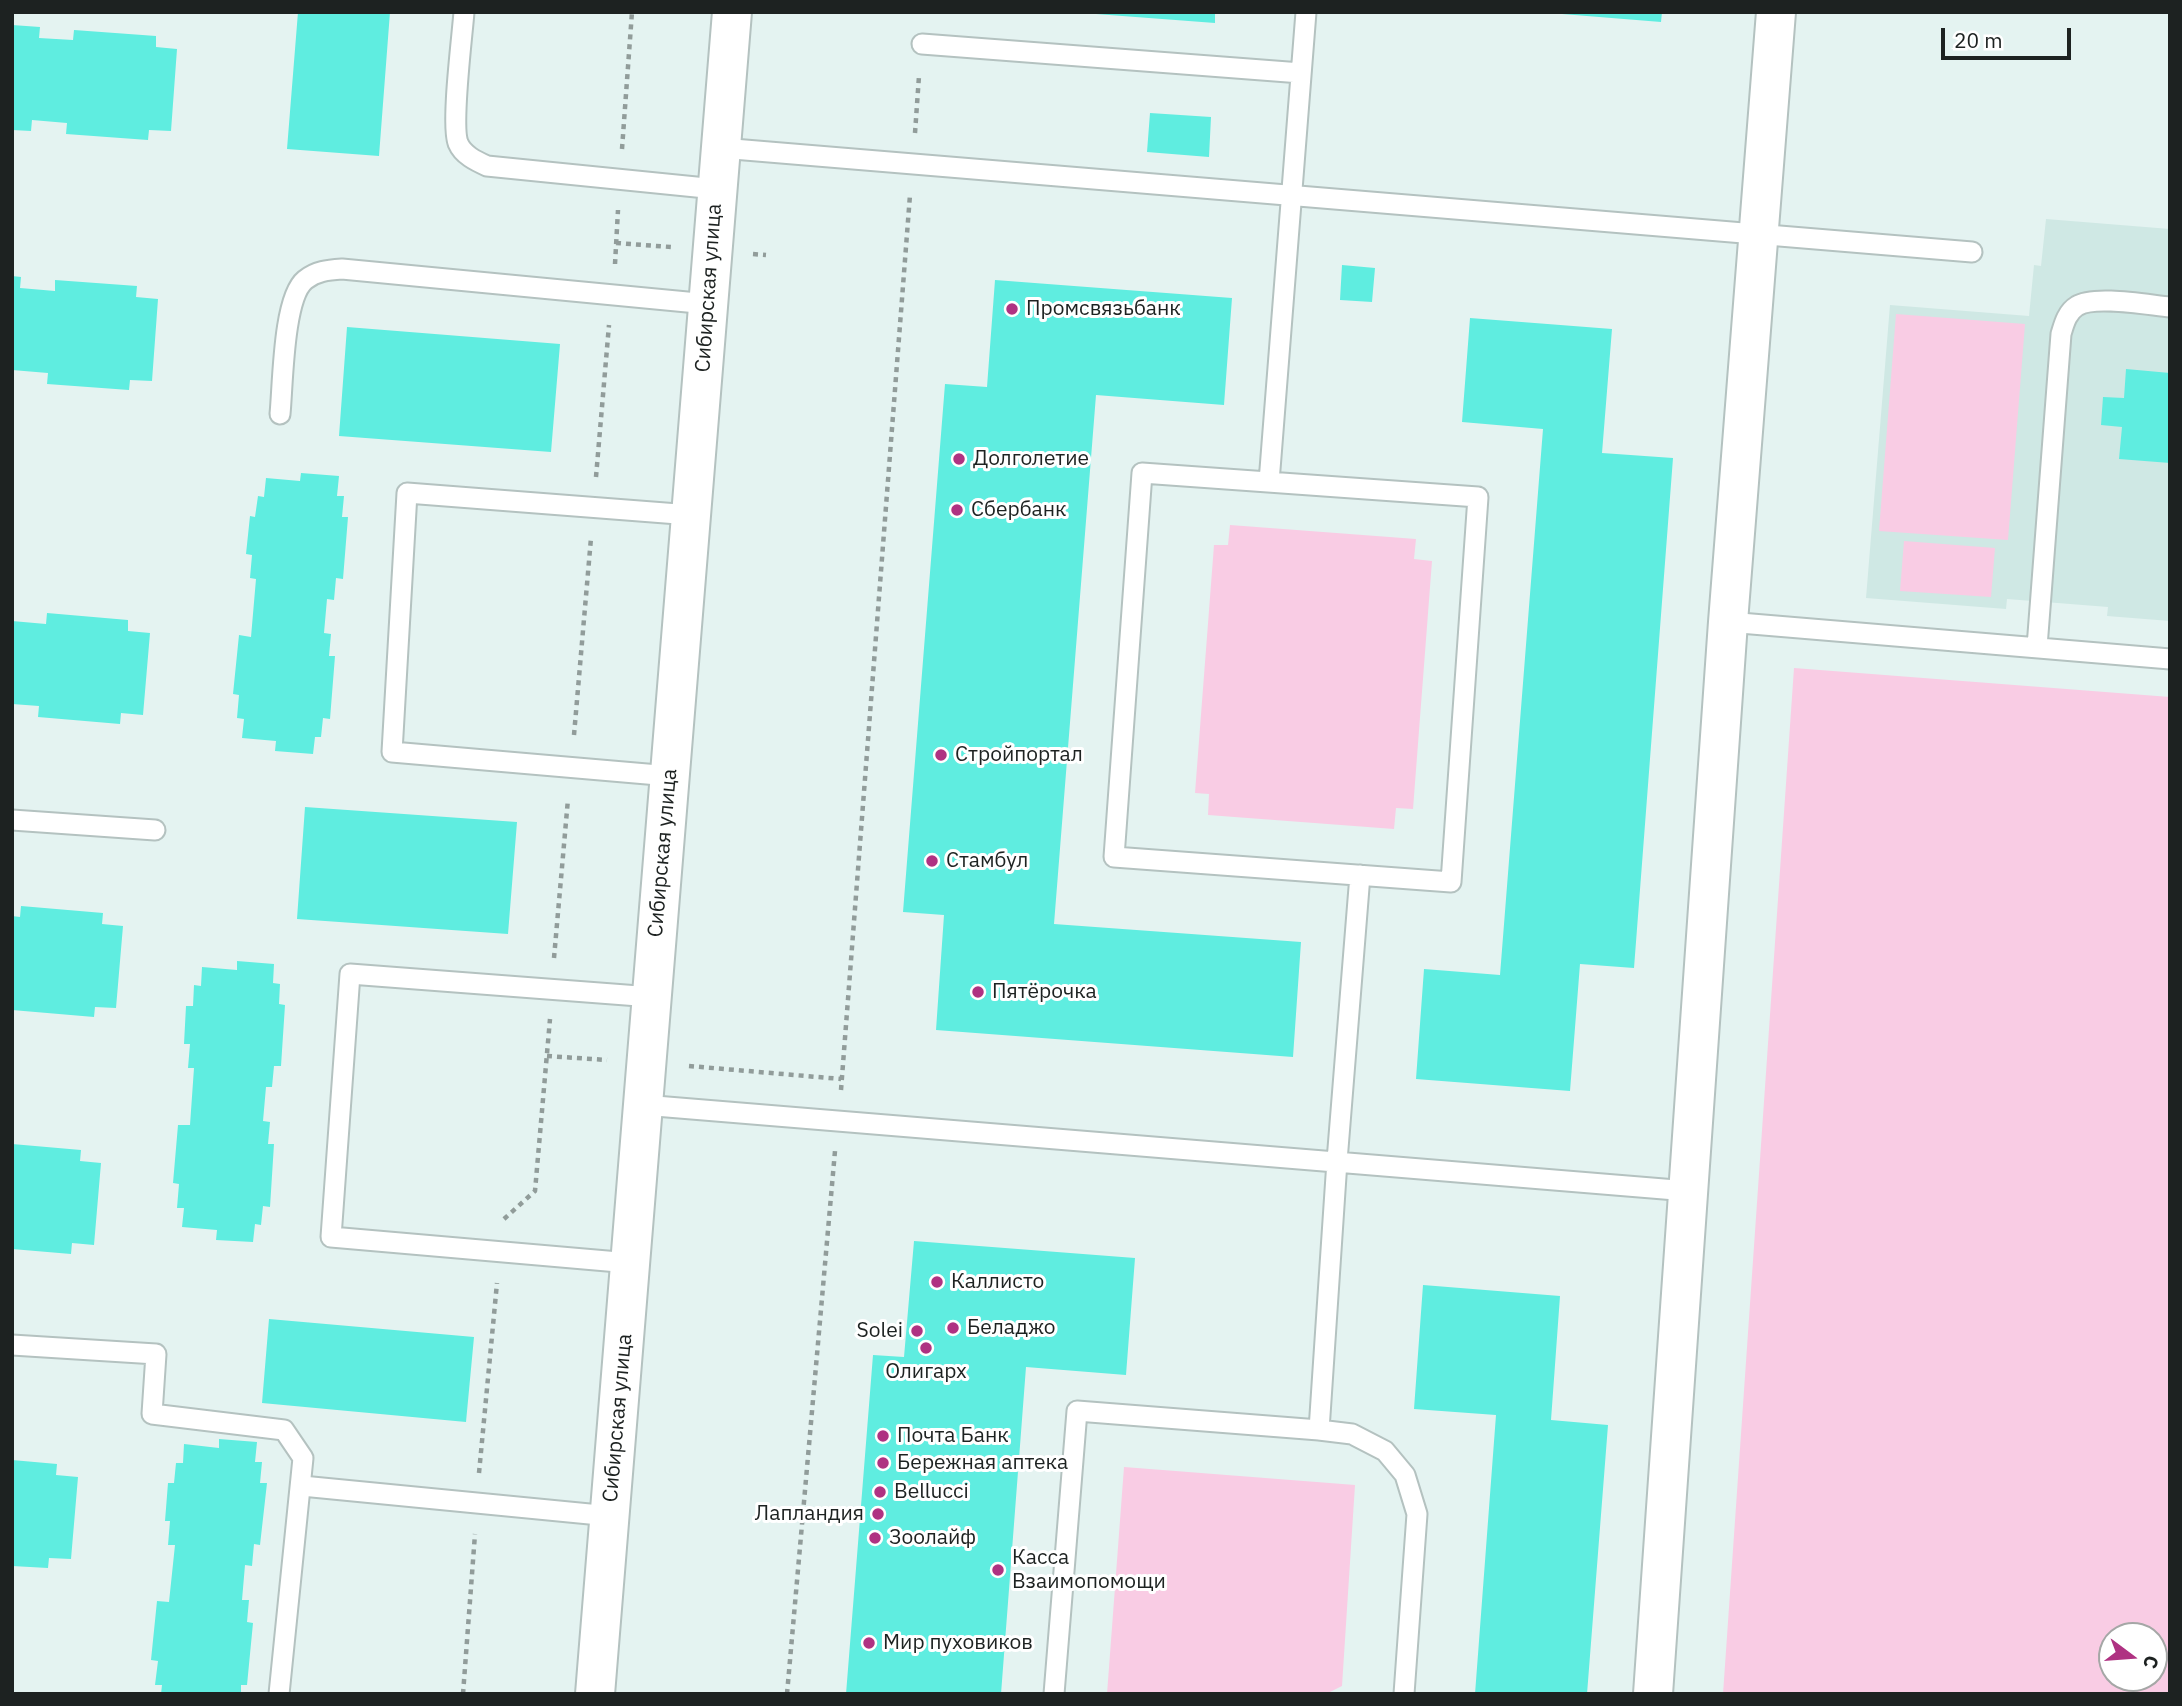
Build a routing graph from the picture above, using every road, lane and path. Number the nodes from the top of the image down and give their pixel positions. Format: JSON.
{"nodes":[{"id":1,"x":464,"y":12,"type":"edge"},
{"id":2,"x":632,"y":12,"type":"edge"},
{"id":3,"x":732,"y":12,"type":"edge"},
{"id":4,"x":1306,"y":12,"type":"edge"},
{"id":5,"x":1776,"y":12,"type":"edge"},
{"id":6,"x":922,"y":44,"type":"joint"},
{"id":7,"x":1301,"y":73,"type":"junction"},
{"id":8,"x":721,"y":148,"type":"junction"},
{"id":9,"x":912,"y":165,"type":"junction"},
{"id":10,"x":620,"y":179,"type":"junction"},
{"id":11,"x":716,"y":189,"type":"junction"},
{"id":12,"x":1291,"y":194,"type":"junction"},
{"id":13,"x":1758,"y":233,"type":"junction"},
{"id":14,"x":616,"y":243,"type":"dead end"},
{"id":15,"x":1972,"y":252,"type":"dead end"},
{"id":16,"x":708,"y":303,"type":"junction"},
{"id":17,"x":2170,"y":307,"type":"edge"},
{"id":18,"x":280,"y":414,"type":"dead end"},
{"id":19,"x":1269,"y":482,"type":"junction"},
{"id":20,"x":691,"y":515,"type":"junction"},
{"id":21,"x":1728,"y":622,"type":"junction"},
{"id":22,"x":2037,"y":648,"type":"junction"},
{"id":23,"x":2170,"y":659,"type":"edge"},
{"id":24,"x":670,"y":776,"type":"junction"},
{"id":25,"x":12,"y":820,"type":"edge"},
{"id":26,"x":155,"y":830,"type":"dead end"},
{"id":27,"x":1360,"y":875,"type":"junction"},
{"id":28,"x":652,"y":997,"type":"junction"},
{"id":29,"x":547,"y":1056,"type":"dead end"},
{"id":30,"x":646,"y":1062,"type":"junction"},
{"id":31,"x":841,"y":1079,"type":"junction"},
{"id":32,"x":643,"y":1105,"type":"junction"},
{"id":33,"x":838,"y":1121,"type":"junction"},
{"id":34,"x":1337,"y":1161,"type":"junction"},
{"id":35,"x":1688,"y":1191,"type":"junction"},
{"id":36,"x":630,"y":1263,"type":"junction"},
{"id":37,"x":12,"y":1345,"type":"edge"},
{"id":38,"x":1319,"y":1430,"type":"junction"},
{"id":39,"x":302,"y":1486,"type":"junction"},
{"id":40,"x":610,"y":1516,"type":"junction"},
{"id":41,"x":279,"y":1694,"type":"edge"},
{"id":42,"x":595,"y":1694,"type":"edge"},
{"id":43,"x":787,"y":1694,"type":"edge"},
{"id":44,"x":1055,"y":1694,"type":"edge"},
{"id":45,"x":1404,"y":1694,"type":"edge"},
{"id":46,"x":1653,"y":1694,"type":"edge"}],
"edges":[{"from":1,"to":10,"type":"lane"},
{"from":2,"to":10,"type":"path"},
{"from":3,"to":8,"type":"main road","name":"Сибирская улица"},
{"from":4,"to":7,"type":"lane"},
{"from":5,"to":13,"type":"main road"},
{"from":6,"to":7,"type":"lane"},
{"from":6,"to":9,"type":"path"},
{"from":7,"to":12,"type":"lane"},
{"from":8,"to":9,"type":"lane"},
{"from":8,"to":11,"type":"main road","name":"Сибирская улица"},
{"from":9,"to":12,"type":"lane"},
{"from":9,"to":31,"type":"path"},
{"from":10,"to":11,"type":"lane"},
{"from":10,"to":14,"type":"path"},
{"from":11,"to":16,"type":"main road","name":"Сибирская улица"},
{"from":12,"to":13,"type":"lane"},
{"from":12,"to":19,"type":"lane"},
{"from":13,"to":15,"type":"lane"},
{"from":13,"to":21,"type":"main road"},
{"from":16,"to":18,"type":"lane"},
{"from":16,"to":20,"type":"main road","name":"Сибирская улица"},
{"from":17,"to":22,"type":"lane"},
{"from":19,"to":27,"type":"lane"},
{"from":19,"to":27,"type":"lane"},
{"from":20,"to":24,"type":"main road","name":"Сибирская улица"},
{"from":20,"to":24,"type":"lane"},
{"from":21,"to":22,"type":"lane"},
{"from":21,"to":35,"type":"main road"},
{"from":22,"to":23,"type":"lane"},
{"from":24,"to":28,"type":"main road","name":"Сибирская улица"},
{"from":25,"to":26,"type":"lane"},
{"from":27,"to":34,"type":"lane"},
{"from":28,"to":30,"type":"main road","name":"Сибирская улица"},
{"from":28,"to":36,"type":"lane"},
{"from":29,"to":30,"type":"path"},
{"from":30,"to":31,"type":"path"},
{"from":30,"to":32,"type":"main road","name":"Сибирская улица"},
{"from":31,"to":33,"type":"path"},
{"from":32,"to":33,"type":"lane"},
{"from":32,"to":36,"type":"main road","name":"Сибирская улица"},
{"from":33,"to":34,"type":"lane"},
{"from":33,"to":43,"type":"path"},
{"from":34,"to":35,"type":"lane"},
{"from":34,"to":38,"type":"lane"},
{"from":35,"to":46,"type":"main road"},
{"from":36,"to":40,"type":"main road","name":"Сибирская улица"},
{"from":37,"to":39,"type":"lane"},
{"from":38,"to":44,"type":"lane"},
{"from":38,"to":45,"type":"lane"},
{"from":39,"to":40,"type":"lane"},
{"from":39,"to":41,"type":"lane"},
{"from":40,"to":42,"type":"main road","name":"Сибирская улица"}]}
